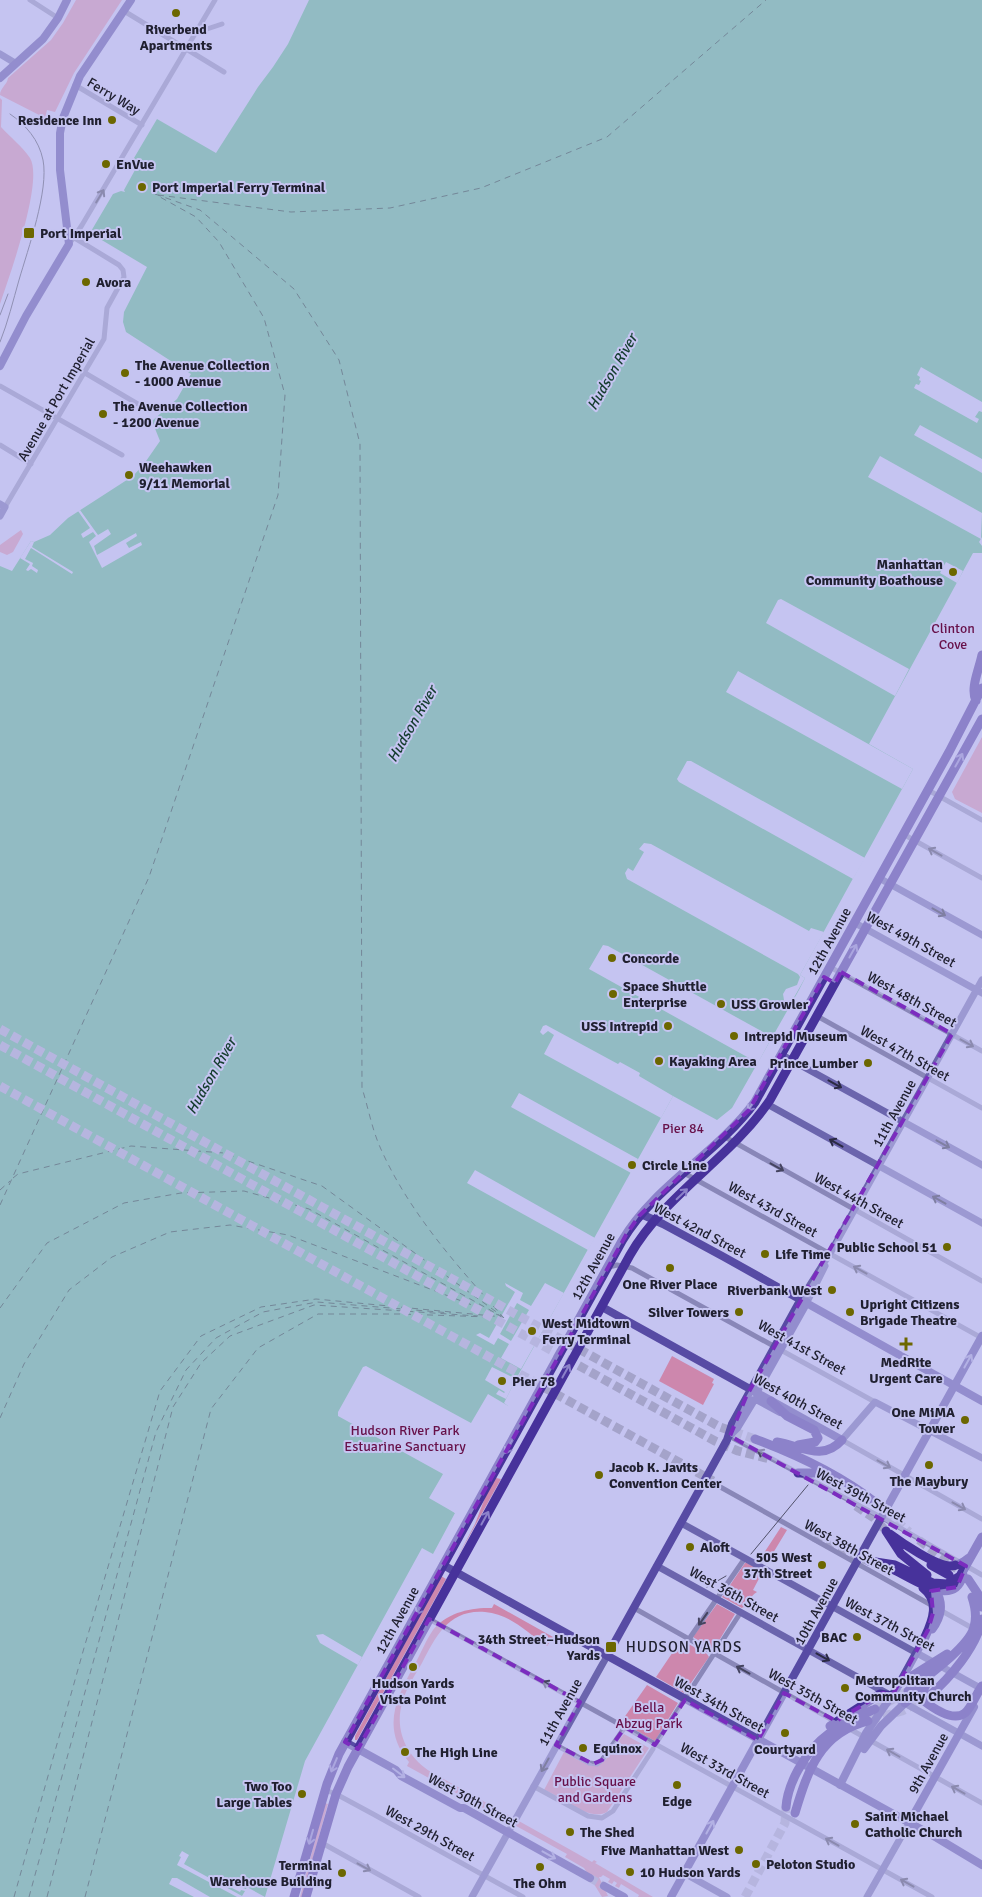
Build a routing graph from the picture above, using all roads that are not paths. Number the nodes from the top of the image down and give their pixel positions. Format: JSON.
{"nodes":[{"id":1,"x":30,"y":0,"type":"edge"},
{"id":2,"x":67,"y":0,"type":"edge"},
{"id":3,"x":131,"y":0,"type":"edge"},
{"id":4,"x":215,"y":0,"type":"edge"},
{"id":5,"x":124,"y":11,"type":"junction"},
{"id":6,"x":58,"y":18,"type":"junction"},
{"id":7,"x":222,"y":24,"type":"dead end"},
{"id":8,"x":195,"y":33,"type":"junction"},
{"id":9,"x":187,"y":49,"type":"junction"},
{"id":10,"x":0,"y":54,"type":"edge"},
{"id":11,"x":15,"y":63,"type":"junction"},
{"id":12,"x":224,"y":72,"type":"dead end"},
{"id":13,"x":0,"y":78,"type":"edge"},
{"id":14,"x":75,"y":85,"type":"junction"},
{"id":15,"x":142,"y":125,"type":"junction"},
{"id":16,"x":70,"y":239,"type":"junction"},
{"id":17,"x":0,"y":366,"type":"edge"},
{"id":18,"x":85,"y":373,"type":"junction"},
{"id":19,"x":0,"y":386,"type":"edge"},
{"id":20,"x":148,"y":410,"type":"dead end"},
{"id":21,"x":58,"y":418,"type":"junction"},
{"id":22,"x":0,"y":445,"type":"edge"},
{"id":23,"x":122,"y":455,"type":"dead end"},
{"id":24,"x":31,"y":464,"type":"junction"},
{"id":25,"x":2,"y":506,"type":"edge"},
{"id":26,"x":0,"y":516,"type":"edge"},
{"id":27,"x":982,"y":656,"type":"edge"},
{"id":28,"x":980,"y":697,"type":"edge"},
{"id":29,"x":982,"y":719,"type":"edge"},
{"id":30,"x":928,"y":790,"type":"junction"},
{"id":31,"x":939,"y":796,"type":"junction"},
{"id":32,"x":982,"y":820,"type":"edge"},
{"id":33,"x":903,"y":834,"type":"junction"},
{"id":34,"x":914,"y":840,"type":"junction"},
{"id":35,"x":879,"y":878,"type":"junction"},
{"id":36,"x":982,"y":878,"type":"edge"},
{"id":37,"x":890,"y":884,"type":"junction"},
{"id":38,"x":854,"y":923,"type":"junction"},
{"id":39,"x":866,"y":928,"type":"junction"},
{"id":40,"x":982,"y":935,"type":"edge"},
{"id":41,"x":830,"y":967,"type":"junction"},
{"id":42,"x":841,"y":972,"type":"junction"},
{"id":43,"x":824,"y":977,"type":"junction"},
{"id":44,"x":982,"y":980,"type":"edge"},
{"id":45,"x":835,"y":983,"type":"junction"},
{"id":46,"x":979,"y":991,"type":"edge"},
{"id":47,"x":817,"y":1016,"type":"junction"},
{"id":48,"x":952,"y":1034,"type":"junction"},
{"id":49,"x":982,"y":1051,"type":"edge"},
{"id":50,"x":782,"y":1055,"type":"junction"},
{"id":51,"x":792,"y":1061,"type":"junction"},
{"id":52,"x":927,"y":1078,"type":"junction"},
{"id":53,"x":768,"y":1104,"type":"junction"},
{"id":54,"x":982,"y":1108,"type":"edge"},
{"id":55,"x":903,"y":1122,"type":"junction"},
{"id":56,"x":725,"y":1137,"type":"junction"},
{"id":57,"x":734,"y":1143,"type":"junction"},
{"id":58,"x":982,"y":1165,"type":"edge"},
{"id":59,"x":879,"y":1166,"type":"junction"},
{"id":60,"x":684,"y":1173,"type":"junction"},
{"id":61,"x":697,"y":1180,"type":"junction"},
{"id":62,"x":855,"y":1210,"type":"junction"},
{"id":63,"x":641,"y":1214,"type":"junction"},
{"id":64,"x":656,"y":1220,"type":"junction"},
{"id":65,"x":982,"y":1223,"type":"edge"},
{"id":66,"x":829,"y":1256,"type":"junction"},
{"id":67,"x":624,"y":1266,"type":"junction"},
{"id":68,"x":608,"y":1267,"type":"junction"},
{"id":69,"x":982,"y":1281,"type":"edge"},
{"id":70,"x":804,"y":1301,"type":"junction"},
{"id":71,"x":602,"y":1307,"type":"junction"},
{"id":72,"x":982,"y":1337,"type":"edge"},
{"id":73,"x":778,"y":1349,"type":"junction"},
{"id":74,"x":955,"y":1386,"type":"junction"},
{"id":75,"x":754,"y":1394,"type":"junction"},
{"id":76,"x":771,"y":1401,"type":"junction"},
{"id":77,"x":982,"y":1401,"type":"edge"},
{"id":78,"x":875,"y":1402,"type":"junction"},
{"id":79,"x":787,"y":1416,"type":"junction"},
{"id":80,"x":523,"y":1420,"type":"junction"},
{"id":81,"x":930,"y":1431,"type":"junction"},
{"id":82,"x":532,"y":1432,"type":"junction"},
{"id":83,"x":729,"y":1436,"type":"junction"},
{"id":84,"x":842,"y":1440,"type":"junction"},
{"id":85,"x":792,"y":1445,"type":"junction"},
{"id":86,"x":982,"y":1458,"type":"edge"},
{"id":87,"x":494,"y":1473,"type":"junction"},
{"id":88,"x":798,"y":1473,"type":"junction"},
{"id":89,"x":832,"y":1474,"type":"junction"},
{"id":90,"x":508,"y":1475,"type":"junction"},
{"id":91,"x":905,"y":1476,"type":"junction"},
{"id":92,"x":706,"y":1479,"type":"junction"},
{"id":93,"x":876,"y":1503,"type":"tunnel mouth"},
{"id":94,"x":881,"y":1518,"type":"junction"},
{"id":95,"x":982,"y":1519,"type":"edge"},
{"id":96,"x":681,"y":1523,"type":"junction"},
{"id":97,"x":886,"y":1531,"type":"junction"},
{"id":98,"x":982,"y":1537,"type":"edge"},
{"id":99,"x":745,"y":1558,"type":"junction"},
{"id":100,"x":970,"y":1563,"type":"junction"},
{"id":101,"x":856,"y":1564,"type":"junction"},
{"id":102,"x":443,"y":1565,"type":"junction"},
{"id":103,"x":657,"y":1566,"type":"junction"},
{"id":104,"x":455,"y":1572,"type":"junction"},
{"id":105,"x":949,"y":1575,"type":"dead end"},
{"id":106,"x":982,"y":1575,"type":"edge"},
{"id":107,"x":915,"y":1581,"type":"junction"},
{"id":108,"x":935,"y":1590,"type":"junction"},
{"id":109,"x":972,"y":1597,"type":"junction"},
{"id":110,"x":717,"y":1599,"type":"junction"},
{"id":111,"x":832,"y":1607,"type":"junction"},
{"id":112,"x":634,"y":1608,"type":"junction"},
{"id":113,"x":982,"y":1608,"type":"edge"},
{"id":114,"x":741,"y":1612,"type":"junction"},
{"id":115,"x":429,"y":1619,"type":"junction"},
{"id":116,"x":982,"y":1620,"type":"edge"},
{"id":117,"x":982,"y":1634,"type":"edge"},
{"id":118,"x":925,"y":1637,"type":"junction"},
{"id":119,"x":689,"y":1639,"type":"junction"},
{"id":120,"x":974,"y":1640,"type":"junction"},
{"id":121,"x":960,"y":1647,"type":"junction"},
{"id":122,"x":808,"y":1650,"type":"junction"},
{"id":123,"x":714,"y":1654,"type":"junction"},
{"id":124,"x":607,"y":1656,"type":"junction"},
{"id":125,"x":899,"y":1684,"type":"junction"},
{"id":126,"x":926,"y":1685,"type":"junction"},
{"id":127,"x":982,"y":1689,"type":"edge"},
{"id":128,"x":908,"y":1691,"type":"tunnel mouth"},
{"id":129,"x":784,"y":1693,"type":"junction"},
{"id":130,"x":892,"y":1696,"type":"junction"},
{"id":131,"x":928,"y":1697,"type":"tunnel mouth"},
{"id":132,"x":685,"y":1699,"type":"junction"},
{"id":133,"x":580,"y":1702,"type":"junction"},
{"id":134,"x":905,"y":1703,"type":"junction"},
{"id":135,"x":875,"y":1709,"type":"tunnel mouth"},
{"id":136,"x":868,"y":1721,"type":"tunnel mouth"},
{"id":137,"x":625,"y":1728,"type":"junction"},
{"id":138,"x":960,"y":1733,"type":"junction"},
{"id":139,"x":867,"y":1738,"type":"junction"},
{"id":140,"x":826,"y":1739,"type":"junction"},
{"id":141,"x":758,"y":1740,"type":"junction"},
{"id":142,"x":345,"y":1742,"type":"junction"},
{"id":143,"x":556,"y":1745,"type":"junction"},
{"id":144,"x":982,"y":1746,"type":"edge"},
{"id":145,"x":654,"y":1747,"type":"junction"},
{"id":146,"x":358,"y":1748,"type":"junction"},
{"id":147,"x":806,"y":1754,"type":"junction"},
{"id":148,"x":935,"y":1776,"type":"junction"},
{"id":149,"x":840,"y":1785,"type":"junction"},
{"id":150,"x":533,"y":1786,"type":"junction"},
{"id":151,"x":732,"y":1787,"type":"junction"},
{"id":152,"x":325,"y":1790,"type":"junction"},
{"id":153,"x":336,"y":1794,"type":"junction"},
{"id":154,"x":982,"y":1803,"type":"edge"},
{"id":155,"x":783,"y":1810,"type":"junction"},
{"id":156,"x":794,"y":1816,"type":"junction"},
{"id":157,"x":910,"y":1823,"type":"junction"},
{"id":158,"x":508,"y":1832,"type":"junction"},
{"id":159,"x":322,"y":1843,"type":"junction"},
{"id":160,"x":982,"y":1864,"type":"edge"},
{"id":161,"x":883,"y":1870,"type":"junction"},
{"id":162,"x":684,"y":1874,"type":"junction"},
{"id":163,"x":484,"y":1875,"type":"junction"},
{"id":164,"x":590,"y":1878,"type":"tunnel mouth"},
{"id":165,"x":604,"y":1886,"type":"tunnel mouth"},
{"id":166,"x":309,"y":1895,"type":"edge"},
{"id":167,"x":294,"y":1897,"type":"edge"},
{"id":168,"x":419,"y":1897,"type":"edge"},
{"id":169,"x":472,"y":1897,"type":"edge"},
{"id":170,"x":523,"y":1897,"type":"edge"},
{"id":171,"x":624,"y":1897,"type":"edge"},
{"id":172,"x":671,"y":1897,"type":"edge"},
{"id":173,"x":726,"y":1897,"type":"edge"},
{"id":174,"x":867,"y":1897,"type":"edge"},
{"id":175,"x":932,"y":1897,"type":"edge"}],
"edges":[{"from":1,"to":6,"type":"street"},
{"from":2,"to":6,"type":"main road"},
{"from":3,"to":5,"type":"main road"},
{"from":4,"to":8,"type":"street"},
{"from":5,"to":9,"type":"street"},
{"from":5,"to":14,"type":"main road"},
{"from":6,"to":11,"type":"main road"},
{"from":7,"to":8,"type":"street"},
{"from":8,"to":9,"type":"street"},
{"from":9,"to":12,"type":"street"},
{"from":9,"to":15,"type":"street"},
{"from":10,"to":11,"type":"main road"},
{"from":11,"to":13,"type":"main road"},
{"from":14,"to":15,"type":"street","name":"Ferry Way"},
{"from":14,"to":16,"type":"main road"},
{"from":16,"to":15,"type":"street","one_way":true},
{"from":16,"to":17,"type":"main road"},
{"from":16,"to":18,"type":"street","name":"Avenue at Port Imperial"},
{"from":18,"to":20,"type":"street"},
{"from":18,"to":21,"type":"street","name":"Avenue at Port Imperial"},
{"from":19,"to":21,"type":"street"},
{"from":21,"to":23,"type":"street"},
{"from":21,"to":24,"type":"street","name":"Avenue at Port Imperial"},
{"from":22,"to":24,"type":"street"},
{"from":24,"to":25,"type":"street","name":"Avenue at Port Imperial"},
{"from":25,"to":26,"type":"main road"},
{"from":27,"to":28,"type":"highway"},
{"from":28,"to":30,"type":"highway","name":"12th Avenue"},
{"from":31,"to":29,"type":"highway","name":"12th Avenue","one_way":true},
{"from":30,"to":31,"type":"street"},
{"from":30,"to":33,"type":"highway","name":"12th Avenue"},
{"from":31,"to":32,"type":"street"},
{"from":31,"to":34,"type":"highway","name":"12th Avenue"},
{"from":33,"to":34,"type":"street"},
{"from":33,"to":35,"type":"highway","name":"12th Avenue"},
{"from":36,"to":34,"type":"street","one_way":true},
{"from":34,"to":37,"type":"highway","name":"12th Avenue"},
{"from":35,"to":37,"type":"main road"},
{"from":35,"to":38,"type":"highway","name":"12th Avenue"},
{"from":37,"to":39,"type":"highway","name":"12th Avenue"},
{"from":37,"to":40,"type":"main road","one_way":true},
{"from":38,"to":39,"type":"main road","name":"West 49th Street"},
{"from":38,"to":41,"type":"highway","name":"12th Avenue"},
{"from":42,"to":39,"type":"highway","name":"12th Avenue","one_way":true},
{"from":39,"to":46,"type":"main road","name":"West 49th Street"},
{"from":41,"to":42,"type":"street","name":"West 48th Street"},
{"from":41,"to":43,"type":"highway","name":"12th Avenue"},
{"from":42,"to":45,"type":"highway","name":"12th Avenue"},
{"from":42,"to":48,"type":"street","name":"West 48th Street"},
{"from":43,"to":45,"type":"highway"},
{"from":43,"to":50,"type":"highway","name":"12th Avenue"},
{"from":44,"to":46,"type":"main road","name":"11th Avenue"},
{"from":45,"to":47,"type":"highway","name":"12th Avenue"},
{"from":46,"to":48,"type":"main road","name":"11th Avenue"},
{"from":47,"to":51,"type":"highway","name":"12th Avenue"},
{"from":47,"to":52,"type":"street","name":"West 47th Street"},
{"from":48,"to":49,"type":"street","name":"West 48th Street","one_way":true},
{"from":48,"to":52,"type":"main road","name":"11th Avenue"},
{"from":50,"to":51,"type":"main road"},
{"from":50,"to":56,"type":"highway","name":"12th Avenue","one_way":true},
{"from":51,"to":53,"type":"highway","name":"12th Avenue"},
{"from":51,"to":55,"type":"main road","one_way":true},
{"from":52,"to":54,"type":"street","name":"West 47th Street"},
{"from":52,"to":55,"type":"main road","name":"11th Avenue"},
{"from":53,"to":57,"type":"highway","name":"12th Avenue"},
{"from":59,"to":53,"type":"main road","one_way":true},
{"from":55,"to":58,"type":"main road","one_way":true},
{"from":55,"to":59,"type":"main road","name":"11th Avenue"},
{"from":56,"to":57,"type":"street","name":"West 44th Street"},
{"from":56,"to":60,"type":"highway","name":"12th Avenue"},
{"from":57,"to":61,"type":"highway","name":"12th Avenue"},
{"from":57,"to":62,"type":"street","name":"West 44th Street","one_way":true},
{"from":59,"to":62,"type":"main road","name":"11th Avenue"},
{"from":65,"to":59,"type":"main road","one_way":true},
{"from":60,"to":61,"type":"street","name":"West 43rd Street"},
{"from":60,"to":63,"type":"highway","name":"12th Avenue"},
{"from":64,"to":61,"type":"highway","name":"12th Avenue","one_way":true},
{"from":61,"to":66,"type":"street","name":"West 43rd Street"},
{"from":62,"to":66,"type":"main road","name":"11th Avenue"},
{"from":62,"to":69,"type":"street","name":"West 44th Street"},
{"from":63,"to":64,"type":"main road","name":"West 42nd Street"},
{"from":63,"to":68,"type":"highway","name":"12th Avenue"},
{"from":64,"to":67,"type":"highway","name":"12th Avenue"},
{"from":64,"to":70,"type":"main road","name":"West 42nd Street"},
{"from":66,"to":70,"type":"main road","name":"11th Avenue"},
{"from":72,"to":66,"type":"street","name":"West 43rd Street","one_way":true},
{"from":67,"to":68,"type":"street"},
{"from":67,"to":71,"type":"highway","name":"12th Avenue"},
{"from":67,"to":73,"type":"street","name":"West 41st Street"},
{"from":68,"to":80,"type":"highway","name":"12th Avenue"},
{"from":70,"to":73,"type":"main road","name":"11th Avenue"},
{"from":70,"to":74,"type":"main road","name":"West 42nd Street"},
{"from":71,"to":75,"type":"main road","name":"West 40th Street"},
{"from":82,"to":71,"type":"highway","name":"12th Avenue","one_way":true},
{"from":74,"to":72,"type":"main road","name":"10th Avenue","one_way":true},
{"from":73,"to":75,"type":"main road","name":"11th Avenue"},
{"from":73,"to":78,"type":"street","name":"West 41st Street"},
{"from":74,"to":77,"type":"main road","name":"West 42nd Street"},
{"from":74,"to":81,"type":"main road","name":"10th Avenue"},
{"from":75,"to":76,"type":"main road","name":"West 40th Street"},
{"from":75,"to":79,"type":"main road","name":"West 40th Street"},
{"from":75,"to":83,"type":"main road","name":"11th Avenue"},
{"from":76,"to":79,"type":"highway"},
{"from":76,"to":84,"type":"main road","name":"West 40th Street"},
{"from":78,"to":81,"type":"main road","name":"West 41st Street"},
{"from":78,"to":84,"type":"main road"},
{"from":79,"to":85,"type":"highway"},
{"from":80,"to":82,"type":"highway"},
{"from":80,"to":87,"type":"highway","name":"12th Avenue","one_way":true},
{"from":81,"to":86,"type":"main road","name":"West 41st Street"},
{"from":81,"to":91,"type":"main road","name":"10th Avenue"},
{"from":82,"to":90,"type":"highway","name":"12th Avenue"},
{"from":88,"to":83,"type":"street","name":"West 39th Street","one_way":true},
{"from":83,"to":92,"type":"main road","name":"11th Avenue"},
{"from":84,"to":85,"type":"highway"},
{"from":84,"to":91,"type":"street","name":"West 40th Street","one_way":true},
{"from":85,"to":89,"type":"highway"},
{"from":87,"to":90,"type":"highway"},
{"from":87,"to":102,"type":"highway","name":"12th Avenue"},
{"from":88,"to":89,"type":"highway"},
{"from":88,"to":94,"type":"street","name":"West 39th Street"},
{"from":89,"to":93,"type":"highway"},
{"from":104,"to":90,"type":"highway","name":"12th Avenue","one_way":true},
{"from":91,"to":94,"type":"main road","name":"10th Avenue"},
{"from":91,"to":95,"type":"street","name":"West 40th Street","one_way":true},
{"from":92,"to":96,"type":"main road","name":"11th Avenue"},
{"from":92,"to":101,"type":"street","name":"West 38th Street"},
{"from":94,"to":100,"type":"street","name":"West 39th Street"},
{"from":94,"to":101,"type":"main road","name":"10th Avenue"},
{"from":96,"to":99,"type":"main road","name":"West 37th Street"},
{"from":96,"to":103,"type":"main road","name":"11th Avenue"},
{"from":97,"to":100,"type":"highway"},
{"from":97,"to":100,"type":"highway"},
{"from":97,"to":105,"type":"highway"},
{"from":98,"to":100,"type":"highway"},
{"from":99,"to":110,"type":"street"},
{"from":99,"to":111,"type":"main road","name":"West 37th Street"},
{"from":100,"to":106,"type":"street","name":"West 39th Street"},
{"from":100,"to":107,"type":"highway"},
{"from":100,"to":108,"type":"highway"},
{"from":101,"to":111,"type":"main road","name":"10th Avenue"},
{"from":101,"to":117,"type":"street","name":"West 38th Street"},
{"from":102,"to":104,"type":"main road","name":"West 34th Street"},
{"from":102,"to":142,"type":"highway","name":"12th Avenue","one_way":true},
{"from":103,"to":110,"type":"main road","name":"West 36th Street"},
{"from":103,"to":112,"type":"main road","name":"11th Avenue"},
{"from":104,"to":115,"type":"highway","name":"12th Avenue"},
{"from":104,"to":124,"type":"main road","name":"West 34th Street"},
{"from":107,"to":108,"type":"highway"},
{"from":107,"to":118,"type":"highway"},
{"from":108,"to":118,"type":"highway"},
{"from":109,"to":113,"type":"highway"},
{"from":109,"to":116,"type":"highway"},
{"from":109,"to":121,"type":"highway"},
{"from":110,"to":114,"type":"main road","name":"West 36th Street"},
{"from":110,"to":119,"type":"street","one_way":true},
{"from":111,"to":122,"type":"main road","name":"10th Avenue"},
{"from":111,"to":127,"type":"main road","name":"West 37th Street"},
{"from":112,"to":119,"type":"street","name":"West 35th Street"},
{"from":112,"to":124,"type":"main road","name":"11th Avenue"},
{"from":114,"to":122,"type":"main road","name":"West 36th Street"},
{"from":114,"to":123,"type":"street"},
{"from":133,"to":115,"type":"street","name":"West 33rd Street","one_way":true},
{"from":115,"to":146,"type":"highway","name":"12th Avenue"},
{"from":116,"to":120,"type":"highway"},
{"from":118,"to":125,"type":"main road"},
{"from":119,"to":123,"type":"street","name":"West 35th Street"},
{"from":120,"to":126,"type":"highway"},
{"from":120,"to":131,"type":"highway"},
{"from":121,"to":125,"type":"highway"},
{"from":121,"to":128,"type":"highway"},
{"from":122,"to":129,"type":"main road","name":"10th Avenue"},
{"from":122,"to":130,"type":"main road","name":"West 36th Street","one_way":true},
{"from":129,"to":123,"type":"street","name":"West 35th Street","one_way":true},
{"from":123,"to":132,"type":"street"},
{"from":124,"to":132,"type":"main road","name":"West 34th Street"},
{"from":124,"to":133,"type":"main road","name":"11th Avenue"},
{"from":125,"to":130,"type":"main road"},
{"from":126,"to":127,"type":"highway"},
{"from":126,"to":134,"type":"highway"},
{"from":127,"to":138,"type":"main road","name":"9th Avenue"},
{"from":129,"to":139,"type":"street","name":"West 35th Street"},
{"from":129,"to":141,"type":"main road","name":"10th Avenue"},
{"from":130,"to":134,"type":"main road","name":"West 36th Street"},
{"from":130,"to":139,"type":"main road"},
{"from":130,"to":147,"type":"highway"},
{"from":132,"to":141,"type":"main road","name":"West 34th Street"},
{"from":132,"to":145,"type":"street"},
{"from":133,"to":137,"type":"street","name":"West 33rd Street"},
{"from":133,"to":143,"type":"main road","name":"11th Avenue"},
{"from":134,"to":138,"type":"main road","name":"West 36th Street"},
{"from":134,"to":139,"type":"main road"},
{"from":135,"to":140,"type":"highway"},
{"from":136,"to":140,"type":"highway"},
{"from":137,"to":143,"type":"street"},
{"from":137,"to":145,"type":"street","name":"West 33rd Street"},
{"from":138,"to":144,"type":"main road","name":"West 36th Street"},
{"from":138,"to":148,"type":"main road","name":"9th Avenue"},
{"from":148,"to":139,"type":"street","name":"West 35th Street","one_way":true},
{"from":139,"to":149,"type":"main road"},
{"from":140,"to":147,"type":"highway"},
{"from":140,"to":155,"type":"highway"},
{"from":140,"to":156,"type":"highway"},
{"from":141,"to":149,"type":"main road","name":"West 34th Street"},
{"from":141,"to":151,"type":"main road","name":"10th Avenue"},
{"from":142,"to":146,"type":"main road","name":"West 30th Street"},
{"from":142,"to":152,"type":"highway","name":"12th Avenue","one_way":true},
{"from":143,"to":150,"type":"main road","name":"11th Avenue","one_way":true},
{"from":145,"to":150,"type":"street"},
{"from":145,"to":151,"type":"street","name":"West 33rd Street"},
{"from":146,"to":153,"type":"highway","name":"12th Avenue"},
{"from":146,"to":158,"type":"main road","name":"West 30th Street","one_way":true},
{"from":147,"to":155,"type":"highway"},
{"from":154,"to":148,"type":"street","name":"West 35th Street","one_way":true},
{"from":148,"to":157,"type":"main road","name":"9th Avenue"},
{"from":149,"to":157,"type":"main road","name":"West 34th Street"},
{"from":150,"to":158,"type":"main road","name":"11th Avenue"},
{"from":151,"to":155,"type":"street","name":"West 33rd Street"},
{"from":162,"to":151,"type":"main road","name":"10th Avenue","one_way":true},
{"from":152,"to":153,"type":"street","name":"West 29th Street"},
{"from":152,"to":167,"type":"highway","name":"12th Avenue","one_way":true},
{"from":153,"to":159,"type":"highway","name":"12th Avenue"},
{"from":153,"to":163,"type":"street","name":"West 29th Street"},
{"from":155,"to":156,"type":"street","name":"West 33rd Street"},
{"from":161,"to":156,"type":"street","name":"West 33rd Street","one_way":true},
{"from":157,"to":160,"type":"main road","name":"West 34th Street"},
{"from":157,"to":161,"type":"main road","name":"9th Avenue"},
{"from":158,"to":163,"type":"main road","name":"11th Avenue"},
{"from":158,"to":164,"type":"main road","name":"West 30th Street","one_way":true},
{"from":159,"to":166,"type":"highway","name":"12th Avenue"},
{"from":159,"to":168,"type":"street","one_way":true},
{"from":161,"to":174,"type":"main road","name":"9th Avenue"},
{"from":175,"to":161,"type":"street","name":"West 33rd Street","one_way":true},
{"from":162,"to":172,"type":"main road","name":"10th Avenue"},
{"from":162,"to":173,"type":"main road"},
{"from":163,"to":169,"type":"main road","name":"11th Avenue"},
{"from":163,"to":170,"type":"street","name":"West 29th Street"},
{"from":165,"to":171,"type":"main road"}]}
